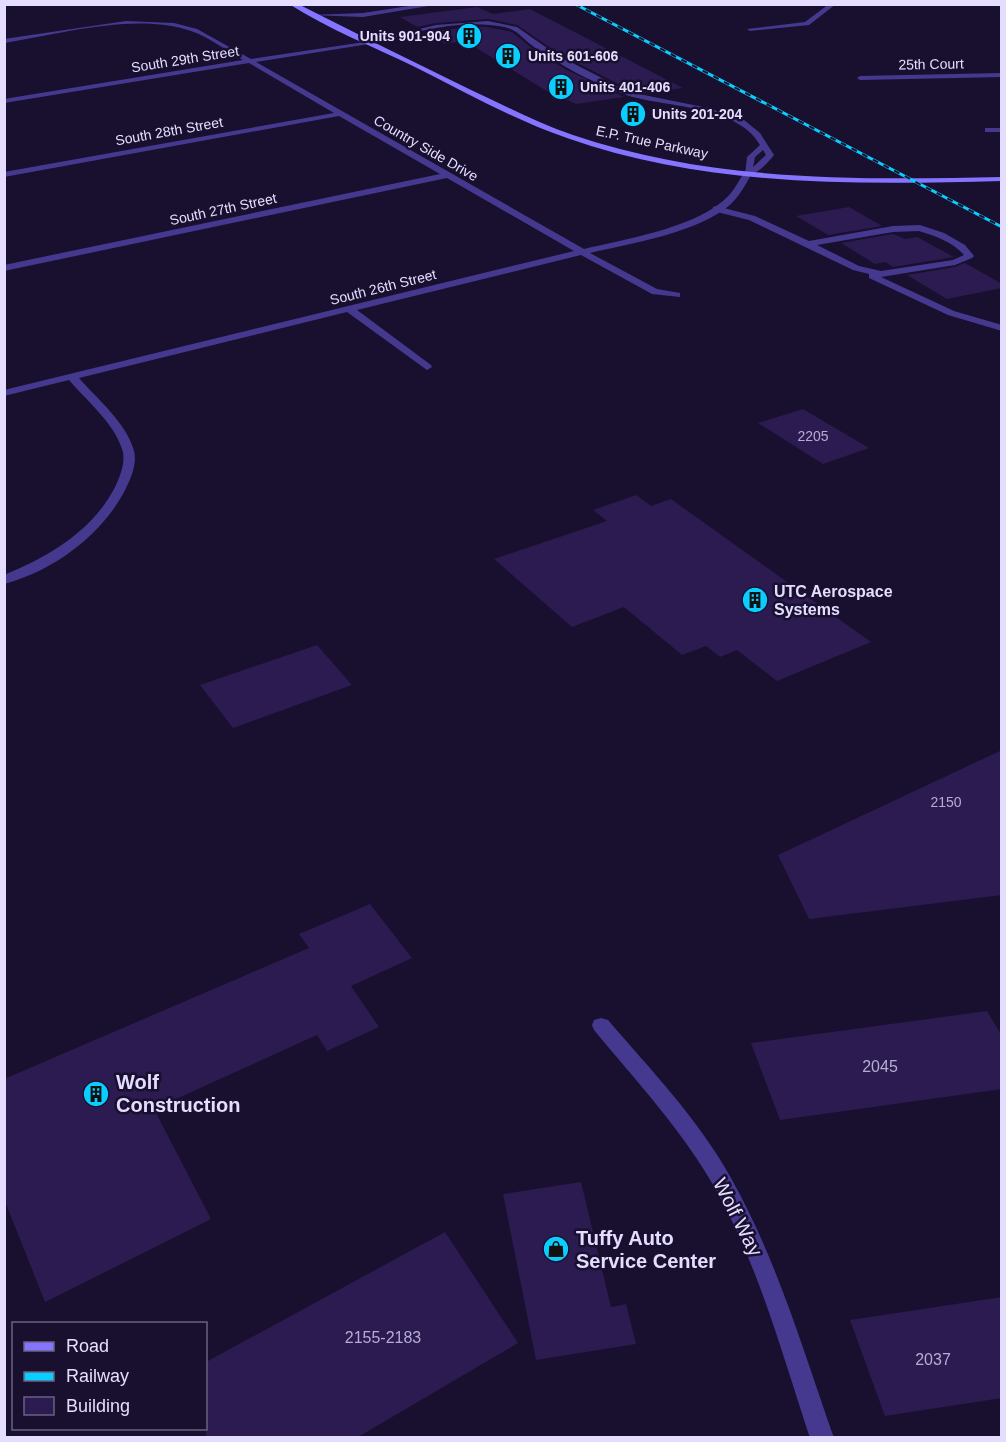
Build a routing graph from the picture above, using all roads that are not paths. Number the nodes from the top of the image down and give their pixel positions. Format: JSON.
{"nodes":[{"id":1,"x":292,"y":4,"type":"edge"},
{"id":2,"x":437,"y":4,"type":"edge"},
{"id":3,"x":833,"y":4,"type":"edge"},
{"id":4,"x":997,"y":4,"type":"edge"},
{"id":5,"x":1002,"y":5,"type":"edge"},
{"id":6,"x":313,"y":15,"type":"junction"},
{"id":7,"x":750,"y":29,"type":"dead end"},
{"id":8,"x":4,"y":40,"type":"edge"},
{"id":9,"x":369,"y":42,"type":"junction"},
{"id":10,"x":248,"y":61,"type":"junction"},
{"id":11,"x":1002,"y":75,"type":"edge"},
{"id":12,"x":860,"y":78,"type":"dead end"},
{"id":13,"x":4,"y":101,"type":"edge"},
{"id":14,"x":338,"y":114,"type":"junction"},
{"id":15,"x":988,"y":130,"type":"dead end"},
{"id":16,"x":1002,"y":130,"type":"edge"},
{"id":17,"x":763,"y":147,"type":"junction"},
{"id":18,"x":748,"y":173,"type":"junction"},
{"id":19,"x":4,"y":175,"type":"edge"},
{"id":20,"x":447,"y":175,"type":"junction"},
{"id":21,"x":1002,"y":179,"type":"edge"},
{"id":22,"x":716,"y":209,"type":"junction"},
{"id":23,"x":808,"y":244,"type":"junction"},
{"id":24,"x":582,"y":251,"type":"junction"},
{"id":25,"x":4,"y":268,"type":"edge"},
{"id":26,"x":856,"y":268,"type":"junction"},
{"id":27,"x":677,"y":294,"type":"dead end"},
{"id":28,"x":350,"y":309,"type":"junction"},
{"id":29,"x":1002,"y":328,"type":"edge"},
{"id":30,"x":427,"y":367,"type":"dead end"},
{"id":31,"x":72,"y":377,"type":"junction"},
{"id":32,"x":4,"y":393,"type":"edge"},
{"id":33,"x":4,"y":580,"type":"edge"},
{"id":34,"x":601,"y":1025,"type":"dead end"},
{"id":35,"x":822,"y":1437,"type":"edge"}],
"edges":[{"from":1,"to":6,"type":"main road","name":"E.P. True Parkway"},
{"from":2,"to":6,"type":"street"},
{"from":3,"to":7,"type":"street"},
{"from":4,"to":5,"type":"street"},
{"from":6,"to":9,"type":"main road","name":"E.P. True Parkway"},
{"from":8,"to":10,"type":"street","name":"Country Side Drive"},
{"from":9,"to":10,"type":"street","name":"South 29th Street"},
{"from":9,"to":17,"type":"street","name":"South 29th Street"},
{"from":9,"to":18,"type":"main road","name":"E.P. True Parkway"},
{"from":10,"to":13,"type":"street","name":"South 29th Street"},
{"from":10,"to":14,"type":"street","name":"Country Side Drive"},
{"from":11,"to":12,"type":"street","name":"25th Court"},
{"from":14,"to":19,"type":"street","name":"South 28th Street"},
{"from":14,"to":20,"type":"street","name":"Country Side Drive"},
{"from":15,"to":16,"type":"street"},
{"from":17,"to":18,"type":"street"},
{"from":17,"to":18,"type":"street"},
{"from":18,"to":21,"type":"main road","name":"E.P. True Parkway"},
{"from":18,"to":22,"type":"street","name":"South 26th Street"},
{"from":20,"to":24,"type":"street","name":"Country Side Drive"},
{"from":20,"to":25,"type":"street","name":"South 27th Street"},
{"from":22,"to":23,"type":"street"},
{"from":22,"to":24,"type":"street","name":"South 26th Street"},
{"from":23,"to":26,"type":"street"},
{"from":23,"to":26,"type":"street"},
{"from":24,"to":27,"type":"street","name":"Country Side Drive"},
{"from":24,"to":28,"type":"street","name":"South 26th Street"},
{"from":26,"to":29,"type":"street"},
{"from":28,"to":30,"type":"street"},
{"from":28,"to":31,"type":"street","name":"South 26th Street"},
{"from":31,"to":32,"type":"street","name":"South 26th Street"},
{"from":31,"to":33,"type":"street"},
{"from":34,"to":35,"type":"street","name":"Wolf Way"}]}
